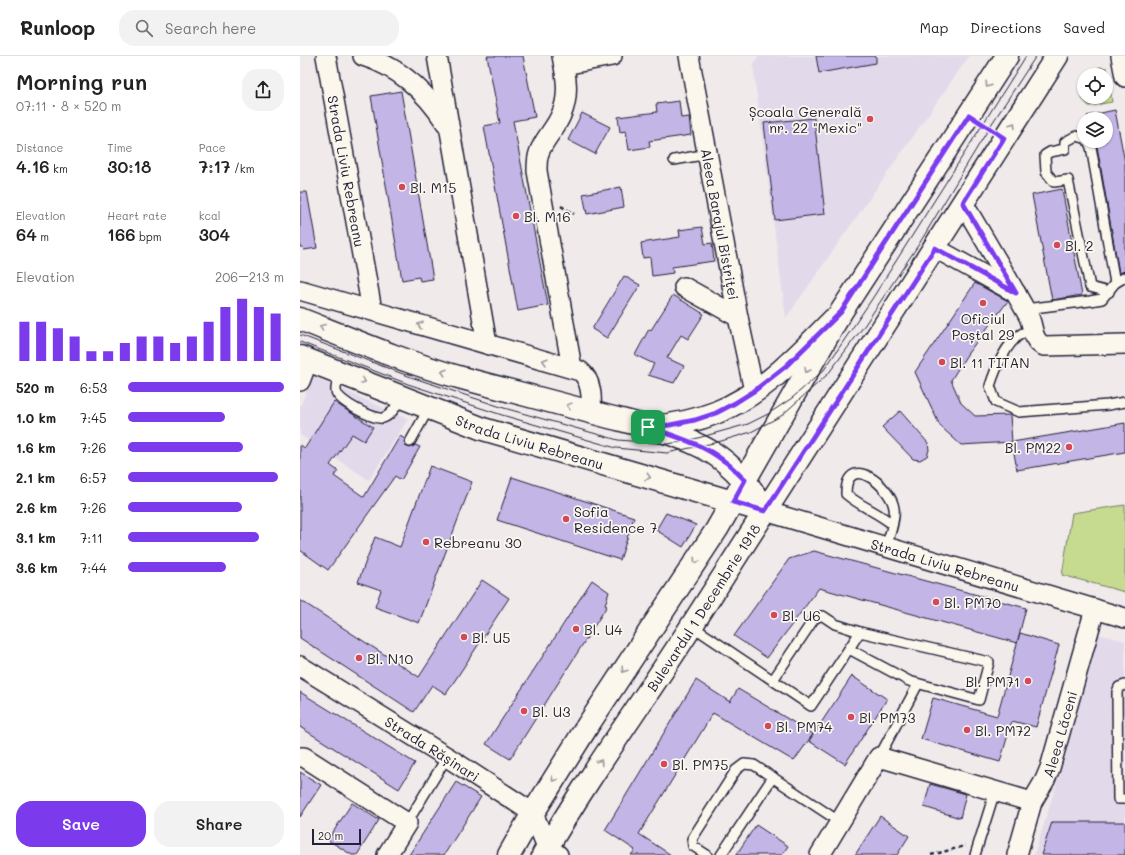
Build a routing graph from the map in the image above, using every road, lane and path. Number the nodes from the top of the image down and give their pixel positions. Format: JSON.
{"nodes":[{"id":1,"x":326,"y":56,"type":"edge"},
{"id":2,"x":363,"y":56,"type":"edge"},
{"id":3,"x":437,"y":56,"type":"edge"},
{"id":4,"x":612,"y":56,"type":"edge"},
{"id":5,"x":689,"y":56,"type":"edge"},
{"id":6,"x":1007,"y":56,"type":"edge"},
{"id":7,"x":1056,"y":56,"type":"edge"},
{"id":8,"x":1121,"y":56,"type":"edge"},
{"id":9,"x":563,"y":60,"type":"edge"},
{"id":10,"x":1125,"y":77,"type":"edge"},
{"id":11,"x":449,"y":127,"type":"junction"},
{"id":12,"x":1077,"y":136,"type":"edge"},
{"id":13,"x":1090,"y":148,"type":"edge"},
{"id":14,"x":708,"y":154,"type":"junction"},
{"id":15,"x":674,"y":160,"type":"dead end"},
{"id":16,"x":963,"y":203,"type":"junction"},
{"id":17,"x":935,"y":248,"type":"junction"},
{"id":18,"x":1125,"y":277,"type":"edge"},
{"id":19,"x":1115,"y":283,"type":"junction"},
{"id":20,"x":684,"y":288,"type":"dead end"},
{"id":21,"x":300,"y":290,"type":"edge"},
{"id":22,"x":1108,"y":292,"type":"junction"},
{"id":23,"x":1021,"y":301,"type":"junction"},
{"id":24,"x":372,"y":310,"type":"junction"},
{"id":25,"x":841,"y":312,"type":"junction"},
{"id":26,"x":738,"y":317,"type":"junction"},
{"id":27,"x":300,"y":319,"type":"edge"},
{"id":28,"x":1033,"y":331,"type":"junction"},
{"id":29,"x":487,"y":344,"type":"junction"},
{"id":30,"x":1125,"y":344,"type":"edge"},
{"id":31,"x":304,"y":359,"type":"edge"},
{"id":32,"x":572,"y":368,"type":"junction"},
{"id":33,"x":341,"y":373,"type":"junction"},
{"id":34,"x":300,"y":381,"type":"edge"},
{"id":35,"x":754,"y":391,"type":"junction"},
{"id":36,"x":401,"y":396,"type":"junction"},
{"id":37,"x":1125,"y":402,"type":"edge"},
{"id":38,"x":430,"y":408,"type":"junction"},
{"id":39,"x":591,"y":412,"type":"junction"},
{"id":40,"x":648,"y":427,"type":"junction"},
{"id":41,"x":410,"y":442,"type":"dead end"},
{"id":42,"x":745,"y":480,"type":"junction"},
{"id":43,"x":733,"y":502,"type":"junction"},
{"id":44,"x":765,"y":511,"type":"junction"},
{"id":45,"x":892,"y":524,"type":"junction"},
{"id":46,"x":886,"y":547,"type":"junction"},
{"id":47,"x":1095,"y":609,"type":"junction"},
{"id":48,"x":1125,"y":618,"type":"edge"},
{"id":49,"x":692,"y":626,"type":"junction"},
{"id":50,"x":860,"y":632,"type":"junction"},
{"id":51,"x":849,"y":649,"type":"junction"},
{"id":52,"x":300,"y":666,"type":"edge"},
{"id":53,"x":773,"y":680,"type":"junction"},
{"id":54,"x":918,"y":684,"type":"junction"},
{"id":55,"x":1125,"y":685,"type":"edge"},
{"id":56,"x":300,"y":757,"type":"edge"},
{"id":57,"x":447,"y":758,"type":"junction"},
{"id":58,"x":879,"y":758,"type":"junction"},
{"id":59,"x":774,"y":778,"type":"junction"},
{"id":60,"x":995,"y":791,"type":"junction"},
{"id":61,"x":1122,"y":799,"type":"edge"},
{"id":62,"x":1032,"y":802,"type":"junction"},
{"id":63,"x":533,"y":813,"type":"junction"},
{"id":64,"x":840,"y":822,"type":"junction"},
{"id":65,"x":407,"y":823,"type":"junction"},
{"id":66,"x":979,"y":842,"type":"junction"},
{"id":67,"x":550,"y":852,"type":"edge"},
{"id":68,"x":387,"y":855,"type":"edge"},
{"id":69,"x":510,"y":855,"type":"edge"},
{"id":70,"x":707,"y":855,"type":"edge"},
{"id":71,"x":721,"y":855,"type":"edge"},
{"id":72,"x":820,"y":855,"type":"edge"},
{"id":73,"x":931,"y":855,"type":"edge"},
{"id":74,"x":975,"y":855,"type":"edge"},
{"id":75,"x":1017,"y":855,"type":"edge"}],
"edges":[{"from":1,"to":24,"type":"street","name":"Strada Liviu Rebreanu"},
{"from":2,"to":11,"type":"street"},
{"from":3,"to":11,"type":"street"},
{"from":4,"to":9,"type":"street"},
{"from":5,"to":14,"type":"street","name":"Aleea Barajul Bistriței"},
{"from":6,"to":25,"type":"main road","one_way":true},
{"from":16,"to":7,"type":"main road","name":"Bulevardul 1 Decembrie 1918","one_way":true},
{"from":8,"to":10,"type":"street"},
{"from":9,"to":32,"type":"street"},
{"from":11,"to":29,"type":"street"},
{"from":12,"to":22,"type":"lane"},
{"from":13,"to":19,"type":"lane"},
{"from":14,"to":15,"type":"lane"},
{"from":14,"to":26,"type":"street","name":"Aleea Barajul Bistriței"},
{"from":16,"to":17,"type":"main road","name":"Bulevardul 1 Decembrie 1918"},
{"from":16,"to":23,"type":"street"},
{"from":17,"to":23,"type":"street"},
{"from":17,"to":44,"type":"main road","name":"Bulevardul 1 Decembrie 1918"},
{"from":18,"to":19,"type":"lane"},
{"from":19,"to":22,"type":"lane"},
{"from":20,"to":26,"type":"street"},
{"from":21,"to":24,"type":"street"},
{"from":22,"to":23,"type":"lane"},
{"from":23,"to":28,"type":"street"},
{"from":29,"to":24,"type":"street","one_way":true},
{"from":25,"to":35,"type":"main road"},
{"from":25,"to":42,"type":"main road","one_way":true},
{"from":26,"to":35,"type":"street","name":"Aleea Barajul Bistriței"},
{"from":39,"to":27,"type":"main road","one_way":true},
{"from":28,"to":30,"type":"street"},
{"from":28,"to":37,"type":"lane"},
{"from":32,"to":29,"type":"street","one_way":true},
{"from":31,"to":33,"type":"main road","name":"Strada Liviu Rebreanu"},
{"from":31,"to":34,"type":"street"},
{"from":32,"to":39,"type":"street"},
{"from":33,"to":36,"type":"main road","name":"Strada Liviu Rebreanu","one_way":true},
{"from":33,"to":36,"type":"lane"},
{"from":35,"to":40,"type":"main road"},
{"from":36,"to":38,"type":"main road","name":"Strada Liviu Rebreanu"},
{"from":38,"to":41,"type":"lane"},
{"from":38,"to":43,"type":"main road","name":"Strada Liviu Rebreanu","one_way":true},
{"from":39,"to":40,"type":"main road"},
{"from":40,"to":42,"type":"main road"},
{"from":42,"to":43,"type":"main road"},
{"from":42,"to":44,"type":"main road"},
{"from":43,"to":44,"type":"main road","name":"Strada Liviu Rebreanu"},
{"from":43,"to":63,"type":"main road","one_way":true},
{"from":44,"to":46,"type":"street","name":"Strada Liviu Rebreanu"},
{"from":44,"to":49,"type":"main road","name":"Bulevardul 1 Decembrie 1918"},
{"from":45,"to":45,"type":"lane"},
{"from":45,"to":46,"type":"lane"},
{"from":46,"to":47,"type":"street","name":"Strada Liviu Rebreanu"},
{"from":47,"to":48,"type":"street","name":"Strada Liviu Rebreanu"},
{"from":47,"to":62,"type":"street","name":"Aleea Lăceni"},
{"from":49,"to":53,"type":"lane"},
{"from":67,"to":49,"type":"main road","name":"Bulevardul 1 Decembrie 1918","one_way":true},
{"from":50,"to":51,"type":"lane"},
{"from":50,"to":53,"type":"lane"},
{"from":50,"to":54,"type":"lane"},
{"from":51,"to":53,"type":"lane"},
{"from":51,"to":54,"type":"lane"},
{"from":52,"to":57,"type":"street","name":"Strada Rășinari"},
{"from":54,"to":58,"type":"lane"},
{"from":55,"to":61,"type":"lane"},
{"from":56,"to":65,"type":"street"},
{"from":57,"to":63,"type":"street","name":"Strada Rășinari"},
{"from":57,"to":65,"type":"lane"},
{"from":58,"to":60,"type":"street"},
{"from":58,"to":64,"type":"street"},
{"from":59,"to":64,"type":"lane"},
{"from":59,"to":70,"type":"lane"},
{"from":59,"to":71,"type":"lane"},
{"from":60,"to":62,"type":"street"},
{"from":60,"to":66,"type":"lane"},
{"from":62,"to":75,"type":"street","name":"Aleea Lăceni"},
{"from":63,"to":67,"type":"street"},
{"from":63,"to":69,"type":"main road"},
{"from":64,"to":72,"type":"street"},
{"from":65,"to":68,"type":"street"},
{"from":66,"to":73,"type":"path"},
{"from":66,"to":74,"type":"lane"}]}
